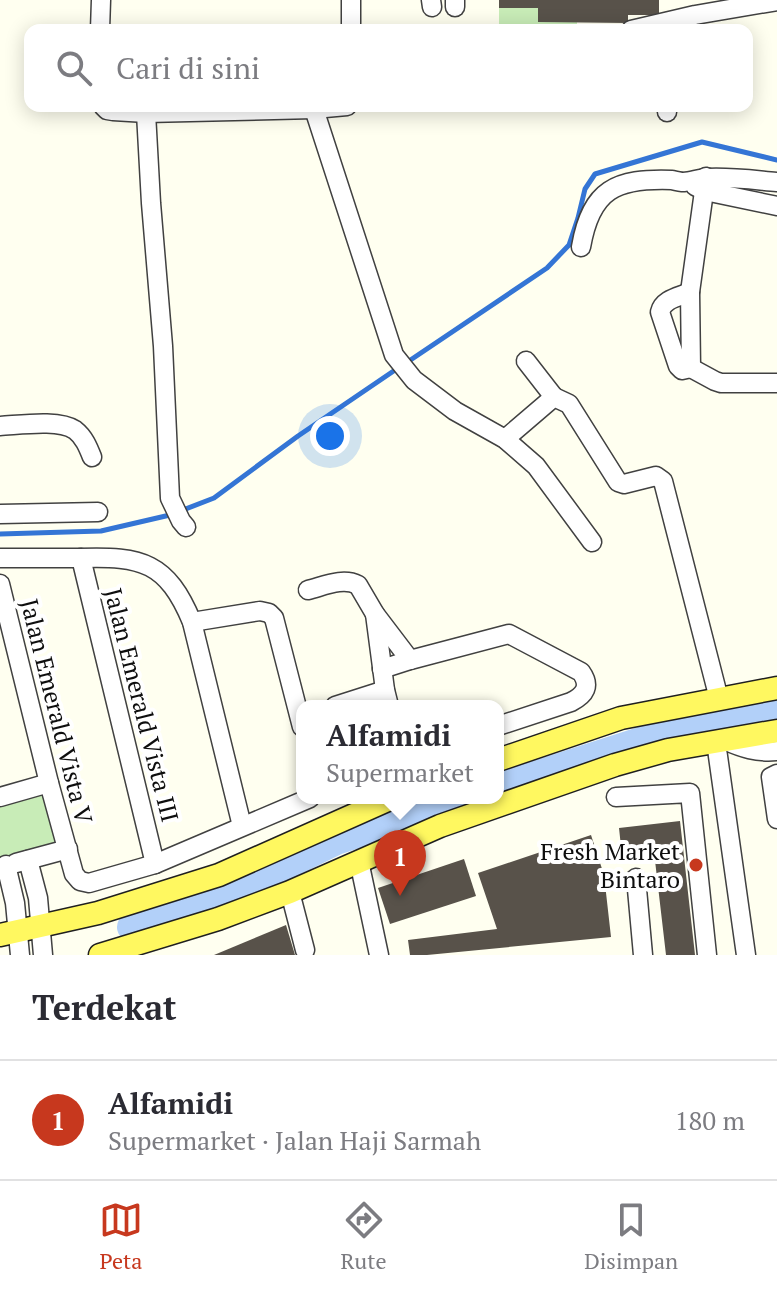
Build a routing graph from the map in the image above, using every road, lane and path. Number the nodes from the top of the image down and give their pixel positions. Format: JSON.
{"nodes":[{"id":1,"x":101,"y":0,"type":"edge"},
{"id":2,"x":351,"y":0,"type":"edge"},
{"id":3,"x":777,"y":1,"type":"edge"},
{"id":4,"x":100,"y":24,"type":"edge"},
{"id":5,"x":351,"y":24,"type":"edge"},
{"id":6,"x":664,"y":24,"type":"edge"},
{"id":7,"x":130,"y":112,"type":"edge"},
{"id":8,"x":188,"y":112,"type":"edge"},
{"id":9,"x":315,"y":112,"type":"edge"},
{"id":10,"x":146,"y":113,"type":"junction"},
{"id":11,"x":777,"y":182,"type":"edge"},
{"id":12,"x":705,"y":184,"type":"junction"},
{"id":13,"x":777,"y":206,"type":"edge"},
{"id":14,"x":581,"y":247,"type":"dead end"},
{"id":15,"x":690,"y":292,"type":"junction"},
{"id":16,"x":526,"y":361,"type":"dead end"},
{"id":17,"x":691,"y":368,"type":"junction"},
{"id":18,"x":777,"y":383,"type":"edge"},
{"id":19,"x":554,"y":397,"type":"junction"},
{"id":20,"x":0,"y":426,"type":"edge"},
{"id":21,"x":505,"y":439,"type":"junction"},
{"id":22,"x":92,"y":457,"type":"dead end"},
{"id":23,"x":98,"y":512,"type":"dead end"},
{"id":24,"x":0,"y":514,"type":"edge"},
{"id":25,"x":180,"y":519,"type":"dead end"},
{"id":26,"x":592,"y":542,"type":"dead end"},
{"id":27,"x":0,"y":558,"type":"edge"},
{"id":28,"x":81,"y":558,"type":"junction"},
{"id":29,"x":0,"y":584,"type":"edge"},
{"id":30,"x":308,"y":590,"type":"dead end"},
{"id":31,"x":375,"y":614,"type":"junction"},
{"id":32,"x":192,"y":622,"type":"junction"},
{"id":33,"x":410,"y":660,"type":"junction"},
{"id":34,"x":382,"y":669,"type":"junction"},
{"id":35,"x":777,"y":688,"type":"edge"},
{"id":36,"x":387,"y":698,"type":"edge"},
{"id":37,"x":719,"y":699,"type":"junction"},
{"id":38,"x":296,"y":701,"type":"edge"},
{"id":39,"x":504,"y":724,"type":"edge"},
{"id":40,"x":720,"y":741,"type":"junction"},
{"id":41,"x":775,"y":745,"type":"edge"},
{"id":42,"x":504,"y":758,"type":"edge"},
{"id":43,"x":776,"y":774,"type":"edge"},
{"id":44,"x":49,"y":783,"type":"junction"},
{"id":45,"x":0,"y":797,"type":"edge"},
{"id":46,"x":616,"y":797,"type":"dead end"},
{"id":47,"x":296,"y":804,"type":"edge"},
{"id":48,"x":379,"y":804,"type":"edge"},
{"id":49,"x":503,"y":804,"type":"edge"},
{"id":50,"x":504,"y":804,"type":"edge"},
{"id":51,"x":777,"y":819,"type":"edge"},
{"id":52,"x":242,"y":826,"type":"junction"},
{"id":53,"x":68,"y":849,"type":"junction"},
{"id":54,"x":28,"y":860,"type":"junction"},
{"id":55,"x":359,"y":861,"type":"junction"},
{"id":56,"x":155,"y":864,"type":"junction"},
{"id":57,"x":3,"y":866,"type":"edge"},
{"id":58,"x":636,"y":878,"type":"dead end"},
{"id":59,"x":290,"y":892,"type":"junction"},
{"id":60,"x":41,"y":927,"type":"junction"},
{"id":61,"x":9,"y":934,"type":"edge"},
{"id":62,"x":305,"y":950,"type":"dead end"},
{"id":63,"x":20,"y":955,"type":"edge"},
{"id":64,"x":43,"y":955,"type":"edge"},
{"id":65,"x":100,"y":955,"type":"edge"},
{"id":66,"x":379,"y":955,"type":"edge"},
{"id":67,"x":643,"y":955,"type":"edge"},
{"id":68,"x":707,"y":955,"type":"edge"},
{"id":69,"x":746,"y":955,"type":"edge"}],
"edges":[{"from":1,"to":4,"type":"street"},
{"from":2,"to":5,"type":"street"},
{"from":3,"to":6,"type":"street"},
{"from":7,"to":10,"type":"street"},
{"from":8,"to":10,"type":"street"},
{"from":9,"to":21,"type":"street"},
{"from":10,"to":25,"type":"street"},
{"from":11,"to":12,"type":"street"},
{"from":12,"to":13,"type":"street"},
{"from":12,"to":14,"type":"street"},
{"from":12,"to":15,"type":"street"},
{"from":15,"to":17,"type":"street"},
{"from":15,"to":17,"type":"street"},
{"from":16,"to":19,"type":"street"},
{"from":17,"to":18,"type":"street"},
{"from":19,"to":21,"type":"street"},
{"from":19,"to":37,"type":"street"},
{"from":20,"to":22,"type":"street"},
{"from":21,"to":26,"type":"street"},
{"from":23,"to":24,"type":"street"},
{"from":27,"to":28,"type":"street"},
{"from":28,"to":32,"type":"street"},
{"from":28,"to":56,"type":"street","name":"Jalan Emerald Vista III"},
{"from":29,"to":44,"type":"street","name":"Jalan Emerald Vista V"},
{"from":30,"to":31,"type":"street"},
{"from":31,"to":33,"type":"street"},
{"from":31,"to":34,"type":"street"},
{"from":32,"to":38,"type":"street"},
{"from":32,"to":52,"type":"street"},
{"from":33,"to":34,"type":"street"},
{"from":33,"to":39,"type":"street"},
{"from":34,"to":36,"type":"street"},
{"from":35,"to":37,"type":"main road"},
{"from":37,"to":42,"type":"main road"},
{"from":40,"to":41,"type":"main road"},
{"from":40,"to":50,"type":"main road"},
{"from":40,"to":69,"type":"street"},
{"from":41,"to":43,"type":"street"},
{"from":43,"to":51,"type":"street"},
{"from":44,"to":45,"type":"street"},
{"from":44,"to":53,"type":"street","name":"Jalan Emerald Vista V"},
{"from":46,"to":68,"type":"street"},
{"from":47,"to":52,"type":"street","name":"Jalan Emerald Vista V"},
{"from":48,"to":60,"type":"main road"},
{"from":49,"to":55,"type":"main road"},
{"from":52,"to":56,"type":"street","name":"Jalan Emerald Vista V"},
{"from":53,"to":54,"type":"street"},
{"from":53,"to":56,"type":"street","name":"Jalan Emerald Vista V"},
{"from":54,"to":57,"type":"street"},
{"from":54,"to":60,"type":"street"},
{"from":55,"to":59,"type":"main road"},
{"from":55,"to":66,"type":"street"},
{"from":57,"to":61,"type":"street"},
{"from":58,"to":67,"type":"street"},
{"from":59,"to":62,"type":"street"},
{"from":59,"to":65,"type":"main road"},
{"from":60,"to":61,"type":"main road"},
{"from":60,"to":64,"type":"street"},
{"from":61,"to":63,"type":"street"}]}
